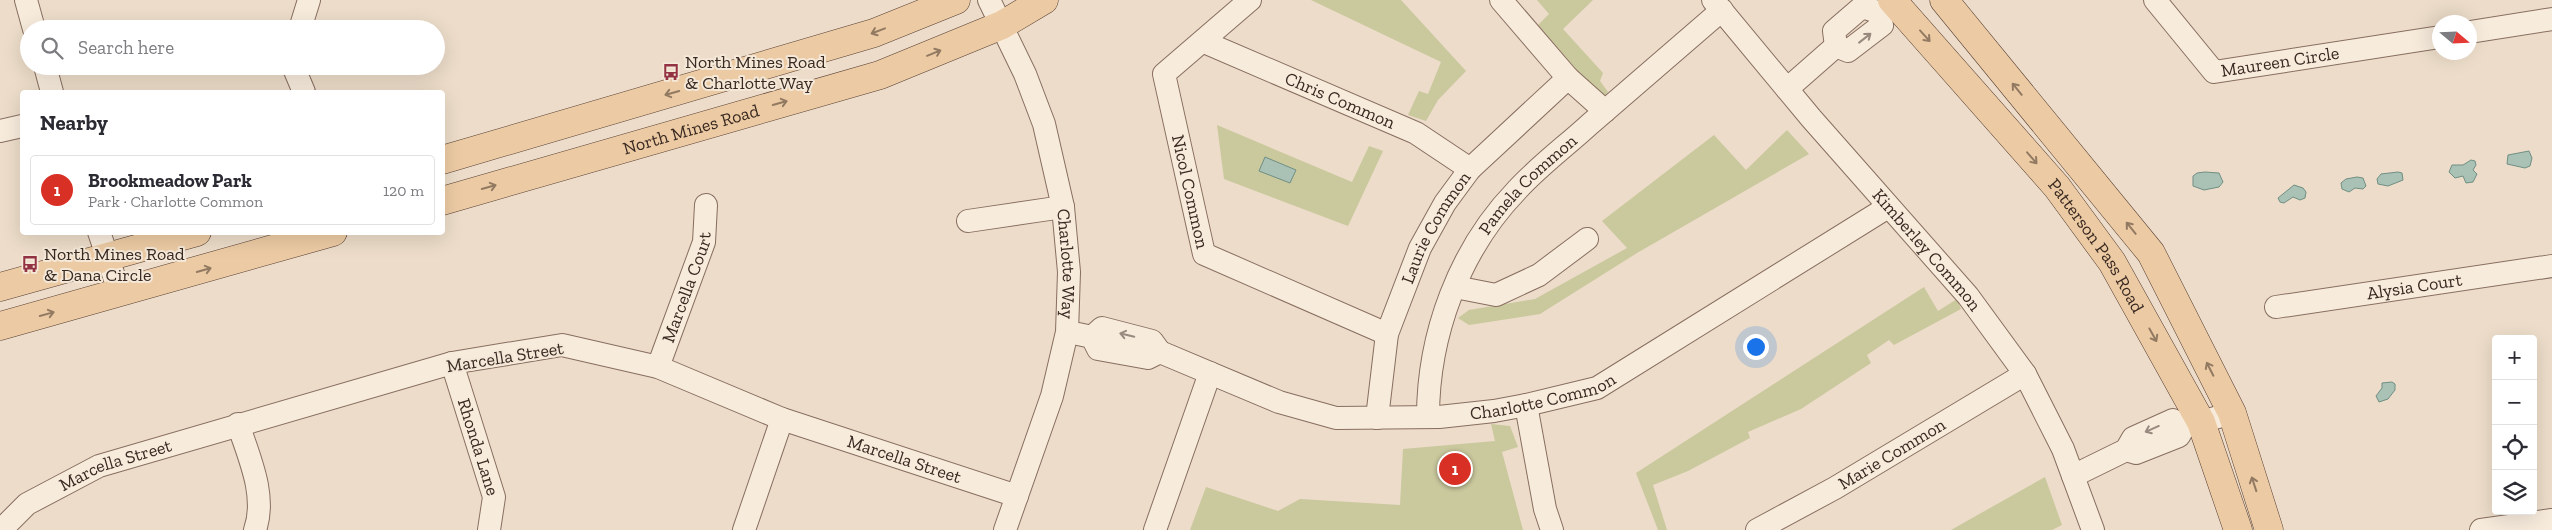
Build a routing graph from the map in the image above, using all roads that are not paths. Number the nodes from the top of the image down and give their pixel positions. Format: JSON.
{"nodes":[{"id":1,"x":26,"y":0,"type":"edge"},
{"id":2,"x":309,"y":0,"type":"edge"},
{"id":3,"x":956,"y":0,"type":"edge"},
{"id":4,"x":989,"y":0,"type":"edge"},
{"id":5,"x":1044,"y":0,"type":"edge"},
{"id":6,"x":1250,"y":0,"type":"edge"},
{"id":7,"x":1501,"y":0,"type":"edge"},
{"id":8,"x":1944,"y":0,"type":"edge"},
{"id":9,"x":2155,"y":0,"type":"edge"},
{"id":10,"x":1717,"y":5,"type":"edge"},
{"id":11,"x":1885,"y":6,"type":"edge"},
{"id":12,"x":2552,"y":19,"type":"edge"},
{"id":13,"x":32,"y":20,"type":"edge"},
{"id":14,"x":303,"y":20,"type":"edge"},
{"id":15,"x":1002,"y":25,"type":"junction"},
{"id":16,"x":2477,"y":31,"type":"edge"},
{"id":17,"x":2432,"y":38,"type":"edge"},
{"id":18,"x":1204,"y":42,"type":"junction"},
{"id":19,"x":47,"y":75,"type":"edge"},
{"id":20,"x":297,"y":75,"type":"edge"},
{"id":21,"x":1568,"y":78,"type":"junction"},
{"id":22,"x":1787,"y":89,"type":"junction"},
{"id":23,"x":51,"y":90,"type":"edge"},
{"id":24,"x":303,"y":90,"type":"edge"},
{"id":25,"x":1605,"y":111,"type":"junction"},
{"id":26,"x":20,"y":126,"type":"edge"},
{"id":27,"x":0,"y":131,"type":"edge"},
{"id":28,"x":445,"y":159,"type":"edge"},
{"id":29,"x":1470,"y":169,"type":"junction"},
{"id":30,"x":445,"y":200,"type":"edge"},
{"id":31,"x":706,"y":205,"type":"dead end"},
{"id":32,"x":1888,"y":207,"type":"junction"},
{"id":33,"x":1063,"y":208,"type":"junction"},
{"id":34,"x":968,"y":221,"type":"dead end"},
{"id":35,"x":100,"y":235,"type":"edge"},
{"id":36,"x":187,"y":235,"type":"edge"},
{"id":37,"x":323,"y":235,"type":"edge"},
{"id":38,"x":1587,"y":239,"type":"dead end"},
{"id":39,"x":108,"y":259,"type":"junction"},
{"id":40,"x":2552,"y":266,"type":"edge"},
{"id":41,"x":0,"y":287,"type":"edge"},
{"id":42,"x":1455,"y":287,"type":"junction"},
{"id":43,"x":120,"y":294,"type":"junction"},
{"id":44,"x":2276,"y":307,"type":"dead end"},
{"id":45,"x":0,"y":326,"type":"edge"},
{"id":46,"x":1067,"y":332,"type":"junction"},
{"id":47,"x":1387,"y":334,"type":"junction"},
{"id":48,"x":452,"y":363,"type":"junction"},
{"id":49,"x":658,"y":367,"type":"junction"},
{"id":50,"x":1210,"y":373,"type":"junction"},
{"id":51,"x":2025,"y":374,"type":"junction"},
{"id":52,"x":1526,"y":406,"type":"junction"},
{"id":53,"x":2232,"y":413,"type":"junction"},
{"id":54,"x":1428,"y":417,"type":"junction"},
{"id":55,"x":1378,"y":418,"type":"junction"},
{"id":56,"x":782,"y":419,"type":"junction"},
{"id":57,"x":238,"y":424,"type":"junction"},
{"id":58,"x":2193,"y":424,"type":"junction"},
{"id":59,"x":2073,"y":476,"type":"junction"},
{"id":60,"x":1017,"y":496,"type":"junction"},
{"id":61,"x":2552,"y":520,"type":"edge"},
{"id":62,"x":1,"y":530,"type":"edge"},
{"id":63,"x":255,"y":530,"type":"edge"},
{"id":64,"x":490,"y":530,"type":"edge"},
{"id":65,"x":744,"y":530,"type":"edge"},
{"id":66,"x":1006,"y":530,"type":"edge"},
{"id":67,"x":1155,"y":530,"type":"edge"},
{"id":68,"x":1552,"y":530,"type":"edge"},
{"id":69,"x":1757,"y":530,"type":"edge"},
{"id":70,"x":2093,"y":530,"type":"edge"},
{"id":71,"x":2238,"y":530,"type":"edge"},
{"id":72,"x":2269,"y":530,"type":"edge"},
{"id":73,"x":2480,"y":530,"type":"edge"}],
"edges":[{"from":1,"to":13,"type":"street"},
{"from":2,"to":14,"type":"street"},
{"from":3,"to":28,"type":"main road","one_way":true},
{"from":4,"to":15,"type":"street","name":"Charlotte Way"},
{"from":5,"to":15,"type":"main road","name":"North Mines Road"},
{"from":6,"to":18,"type":"street","name":"Nicol Common"},
{"from":7,"to":21,"type":"street"},
{"from":53,"to":8,"type":"main road","name":"Patterson Pass Road","one_way":true},
{"from":9,"to":17,"type":"street","name":"Maureen Circle"},
{"from":10,"to":22,"type":"street","name":"Kimberley Common"},
{"from":10,"to":25,"type":"street","name":"Pamela Common"},
{"from":11,"to":22,"type":"street"},
{"from":11,"to":58,"type":"main road","name":"Patterson Pass Road","one_way":true},
{"from":12,"to":16,"type":"street"},
{"from":30,"to":15,"type":"main road","name":"North Mines Road","one_way":true},
{"from":15,"to":33,"type":"street","name":"Charlotte Way"},
{"from":18,"to":29,"type":"street","name":"Chris Common"},
{"from":18,"to":47,"type":"street","name":"Nicol Common"},
{"from":19,"to":23,"type":"street"},
{"from":20,"to":24,"type":"street"},
{"from":21,"to":25,"type":"street"},
{"from":21,"to":29,"type":"street","name":"Laurie Common"},
{"from":22,"to":32,"type":"street","name":"Kimberley Common"},
{"from":25,"to":42,"type":"street","name":"Pamela Common"},
{"from":26,"to":27,"type":"street"},
{"from":29,"to":47,"type":"street","name":"Laurie Common"},
{"from":31,"to":49,"type":"street","name":"Marcella Court"},
{"from":32,"to":51,"type":"street","name":"Kimberley Common"},
{"from":32,"to":52,"type":"street","name":"Charlotte Common"},
{"from":33,"to":34,"type":"street"},
{"from":33,"to":46,"type":"street","name":"Charlotte Way"},
{"from":35,"to":39,"type":"street"},
{"from":36,"to":39,"type":"main road"},
{"from":43,"to":37,"type":"main road","one_way":true},
{"from":38,"to":42,"type":"street"},
{"from":39,"to":41,"type":"main road"},
{"from":39,"to":43,"type":"street"},
{"from":40,"to":44,"type":"street","name":"Alysia Court"},
{"from":42,"to":54,"type":"street","name":"Pamela Common"},
{"from":45,"to":43,"type":"main road","one_way":true},
{"from":46,"to":50,"type":"street","name":"Charlotte Common"},
{"from":46,"to":60,"type":"street","name":"Charlotte Way"},
{"from":47,"to":55,"type":"street","name":"Laurie Common"},
{"from":48,"to":49,"type":"street","name":"Marcella Street"},
{"from":48,"to":57,"type":"street","name":"Marcella Street"},
{"from":48,"to":64,"type":"street","name":"Rhonda Lane"},
{"from":49,"to":56,"type":"street","name":"Marcella Street"},
{"from":50,"to":55,"type":"street","name":"Charlotte Common"},
{"from":50,"to":67,"type":"street"},
{"from":51,"to":59,"type":"street","name":"Kimberley Common"},
{"from":51,"to":69,"type":"street","name":"Marie Common"},
{"from":52,"to":54,"type":"street","name":"Charlotte Common"},
{"from":52,"to":68,"type":"street"},
{"from":53,"to":58,"type":"street"},
{"from":72,"to":53,"type":"main road","name":"Patterson Pass Road","one_way":true},
{"from":54,"to":55,"type":"street","name":"Charlotte Common"},
{"from":56,"to":60,"type":"street","name":"Marcella Street"},
{"from":56,"to":65,"type":"street"},
{"from":57,"to":62,"type":"street","name":"Marcella Street"},
{"from":57,"to":63,"type":"street"},
{"from":58,"to":59,"type":"street"},
{"from":58,"to":71,"type":"main road","name":"Patterson Pass Road"},
{"from":59,"to":70,"type":"street","name":"Kimberley Common"},
{"from":60,"to":66,"type":"street","name":"Charlotte Way"},
{"from":61,"to":73,"type":"street"}]}
